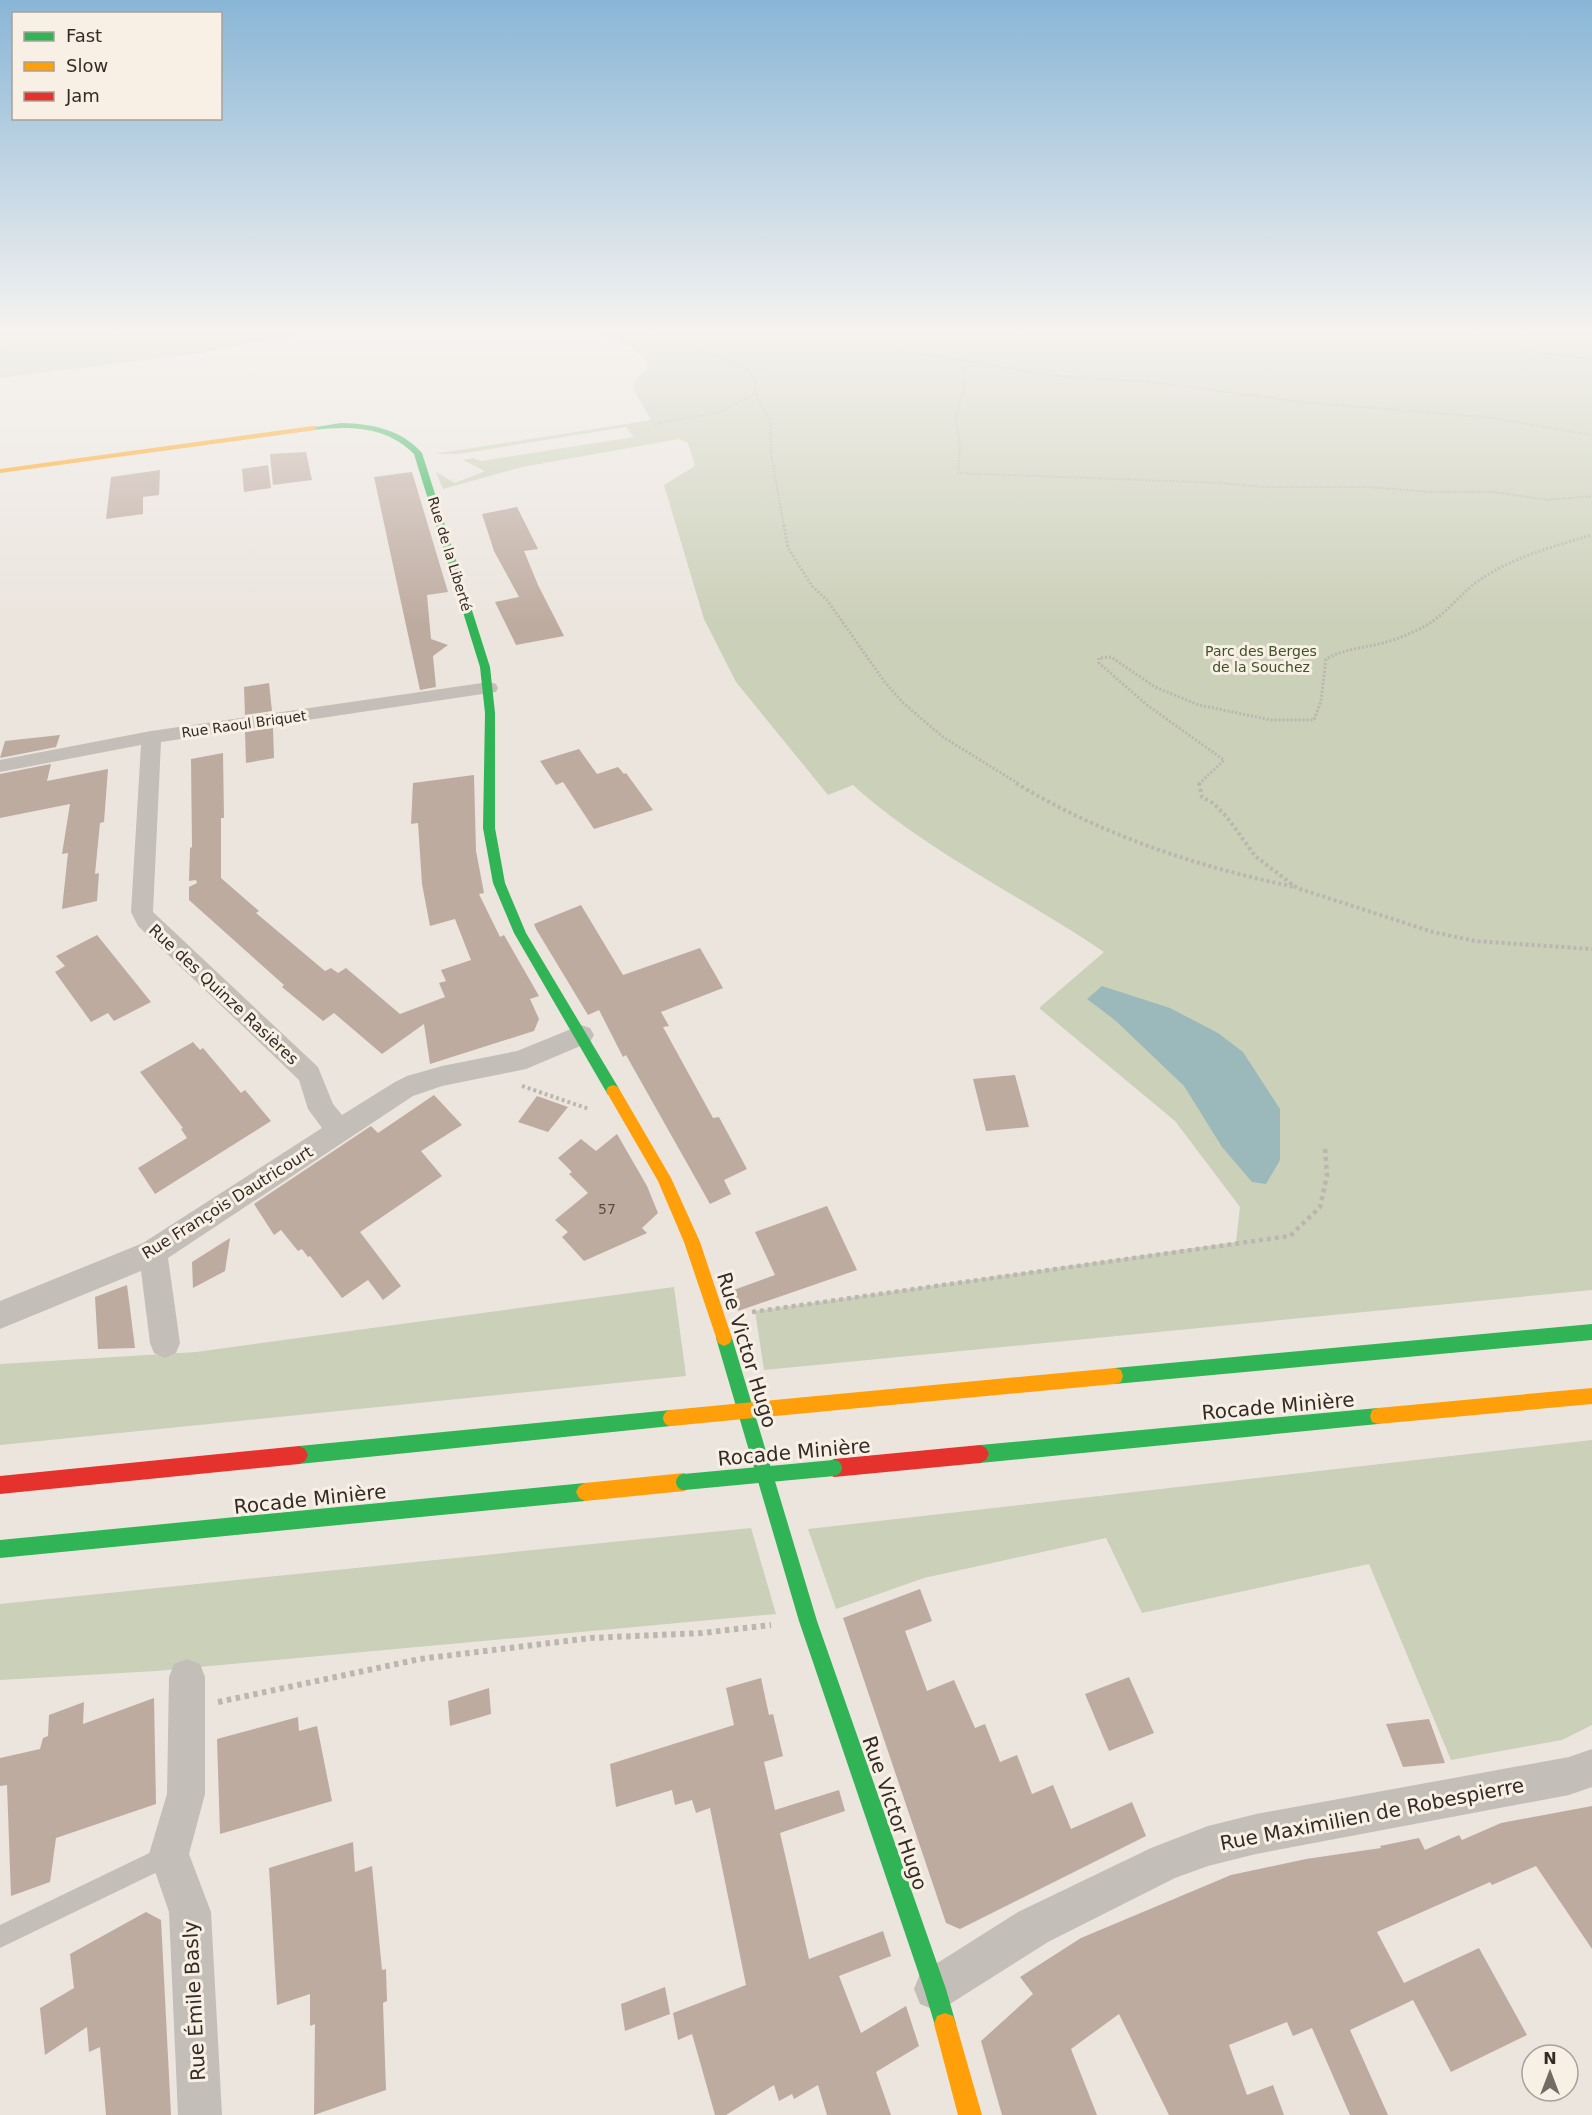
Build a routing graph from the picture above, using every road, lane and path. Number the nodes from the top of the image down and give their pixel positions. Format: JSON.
{"nodes":[{"id":1,"x":323,"y":427,"type":"edge"},
{"id":2,"x":355,"y":427,"type":"edge"},
{"id":3,"x":770,"y":427,"type":"edge"},
{"id":4,"x":957,"y":427,"type":"edge"},
{"id":5,"x":1544,"y":427,"type":"edge"},
{"id":6,"x":1592,"y":435,"type":"edge"},
{"id":7,"x":0,"y":471,"type":"edge"},
{"id":8,"x":1592,"y":496,"type":"edge"},
{"id":9,"x":1592,"y":535,"type":"edge"},
{"id":10,"x":489,"y":688,"type":"junction"},
{"id":11,"x":152,"y":737,"type":"junction"},
{"id":12,"x":0,"y":765,"type":"edge"},
{"id":13,"x":1297,"y":888,"type":"junction"},
{"id":14,"x":1592,"y":949,"type":"edge"},
{"id":15,"x":581,"y":1035,"type":"junction"},
{"id":16,"x":513,"y":1083,"type":"dead end"},
{"id":17,"x":619,"y":1100,"type":"junction"},
{"id":18,"x":340,"y":1131,"type":"junction"},
{"id":19,"x":1325,"y":1148,"type":"dead end"},
{"id":20,"x":153,"y":1252,"type":"junction"},
{"id":21,"x":0,"y":1315,"type":"edge"},
{"id":22,"x":718,"y":1317,"type":"junction"},
{"id":23,"x":1592,"y":1332,"type":"edge"},
{"id":24,"x":165,"y":1343,"type":"dead end"},
{"id":25,"x":1592,"y":1396,"type":"edge"},
{"id":26,"x":0,"y":1485,"type":"edge"},
{"id":27,"x":0,"y":1549,"type":"edge"},
{"id":28,"x":808,"y":1621,"type":"junction"},
{"id":29,"x":188,"y":1693,"type":"joint"},
{"id":30,"x":1592,"y":1768,"type":"edge"},
{"id":31,"x":169,"y":1854,"type":"junction"},
{"id":32,"x":0,"y":1937,"type":"edge"},
{"id":33,"x":935,"y":1989,"type":"junction"},
{"id":34,"x":200,"y":2115,"type":"edge"},
{"id":35,"x":970,"y":2115,"type":"edge"}],
"edges":[{"from":1,"to":7,"type":"main road","name":"Rue de la Liberté"},
{"from":2,"to":10,"type":"main road","name":"Rue de la Liberté"},
{"from":3,"to":13,"type":"path"},
{"from":4,"to":8,"type":"path"},
{"from":5,"to":6,"type":"path"},
{"from":9,"to":13,"type":"path"},
{"from":10,"to":11,"type":"street","name":"Rue Raoul Briquet"},
{"from":10,"to":15,"type":"main road","name":"Rue Victor Hugo"},
{"from":11,"to":12,"type":"street","name":"Rue Raoul Briquet"},
{"from":11,"to":18,"type":"street","name":"Rue des Quinze Rasières"},
{"from":13,"to":14,"type":"path"},
{"from":15,"to":17,"type":"main road","name":"Rue Victor Hugo"},
{"from":15,"to":18,"type":"street","name":"Rue François Dautricourt"},
{"from":16,"to":17,"type":"path"},
{"from":17,"to":22,"type":"main road","name":"Rue Victor Hugo"},
{"from":18,"to":20,"type":"street","name":"Rue François Dautricourt"},
{"from":19,"to":22,"type":"path"},
{"from":20,"to":21,"type":"street","name":"Rue François Dautricourt"},
{"from":20,"to":24,"type":"street"},
{"from":22,"to":28,"type":"main road","name":"Rue Victor Hugo"},
{"from":23,"to":26,"type":"main road","bridge":true},
{"from":25,"to":27,"type":"main road","name":"Rocade Minière","bridge":true},
{"from":28,"to":29,"type":"path"},
{"from":28,"to":33,"type":"main road","name":"Rue Victor Hugo"},
{"from":29,"to":31,"type":"street"},
{"from":30,"to":33,"type":"street","name":"Rue Maximilien de Robespierre"},
{"from":31,"to":32,"type":"lane"},
{"from":31,"to":34,"type":"street","name":"Rue Émile Basly"},
{"from":33,"to":35,"type":"main road","name":"Rue Victor Hugo"}]}
